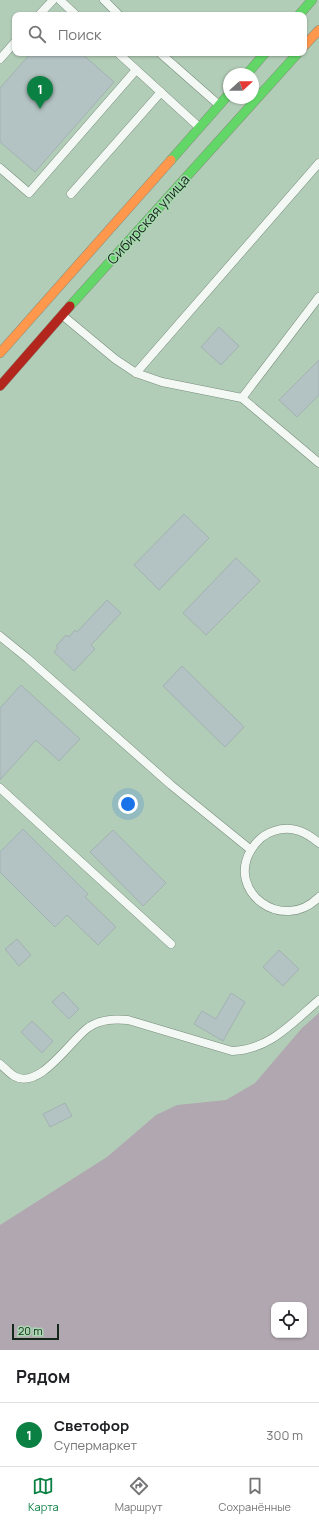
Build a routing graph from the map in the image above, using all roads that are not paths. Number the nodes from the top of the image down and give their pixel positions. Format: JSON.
{"nodes":[{"id":1,"x":53,"y":0,"type":"edge"},
{"id":2,"x":60,"y":0,"type":"edge"},
{"id":3,"x":104,"y":0,"type":"edge"},
{"id":4,"x":312,"y":0,"type":"edge"},
{"id":5,"x":42,"y":12,"type":"edge"},
{"id":6,"x":73,"y":12,"type":"edge"},
{"id":7,"x":116,"y":12,"type":"edge"},
{"id":8,"x":302,"y":12,"type":"edge"},
{"id":9,"x":319,"y":30,"type":"edge"},
{"id":10,"x":307,"y":43,"type":"edge"},
{"id":11,"x":12,"y":45,"type":"edge"},
{"id":12,"x":121,"y":56,"type":"edge"},
{"id":13,"x":163,"y":56,"type":"edge"},
{"id":14,"x":262,"y":56,"type":"edge"},
{"id":15,"x":295,"y":56,"type":"edge"},
{"id":16,"x":0,"y":59,"type":"edge"},
{"id":17,"x":252,"y":68,"type":"edge"},
{"id":18,"x":136,"y":70,"type":"junction"},
{"id":19,"x":161,"y":92,"type":"junction"},
{"id":20,"x":223,"y":101,"type":"edge"},
{"id":21,"x":219,"y":105,"type":"junction"},
{"id":22,"x":199,"y":128,"type":"junction"},
{"id":23,"x":319,"y":163,"type":"edge"},
{"id":24,"x":0,"y":168,"type":"edge"},
{"id":25,"x":72,"y":194,"type":"dead end"},
{"id":26,"x":319,"y":297,"type":"edge"},
{"id":27,"x":62,"y":315,"type":"junction"},
{"id":28,"x":0,"y":353,"type":"edge"},
{"id":29,"x":136,"y":373,"type":"junction"},
{"id":30,"x":0,"y":386,"type":"edge"},
{"id":31,"x":242,"y":398,"type":"junction"},
{"id":32,"x":319,"y":463,"type":"edge"},
{"id":33,"x":0,"y":636,"type":"edge"},
{"id":34,"x":0,"y":788,"type":"edge"},
{"id":35,"x":319,"y":843,"type":"edge"},
{"id":36,"x":251,"y":850,"type":"junction"},
{"id":37,"x":319,"y":897,"type":"edge"},
{"id":38,"x":171,"y":944,"type":"dead end"},
{"id":39,"x":319,"y":1000,"type":"edge"},
{"id":40,"x":0,"y":1064,"type":"edge"}],
"edges":[{"from":1,"to":5,"type":"lane"},
{"from":2,"to":6,"type":"lane"},
{"from":3,"to":7,"type":"lane"},
{"from":4,"to":8,"type":"main road"},
{"from":9,"to":10,"type":"main road"},
{"from":11,"to":16,"type":"lane"},
{"from":12,"to":18,"type":"lane"},
{"from":13,"to":21,"type":"lane"},
{"from":14,"to":17,"type":"main road"},
{"from":15,"to":27,"type":"main road","name":"Сибирская улица"},
{"from":18,"to":19,"type":"lane"},
{"from":18,"to":24,"type":"lane"},
{"from":19,"to":22,"type":"lane"},
{"from":19,"to":25,"type":"lane"},
{"from":20,"to":21,"type":"main road","name":"Сибирская улица"},
{"from":21,"to":22,"type":"main road","name":"Сибирская улица"},
{"from":22,"to":28,"type":"main road","name":"Сибирская улица"},
{"from":23,"to":29,"type":"lane"},
{"from":26,"to":31,"type":"lane"},
{"from":27,"to":29,"type":"lane"},
{"from":27,"to":30,"type":"main road","name":"Сибирская улица"},
{"from":29,"to":31,"type":"lane"},
{"from":31,"to":32,"type":"lane"},
{"from":33,"to":36,"type":"lane"},
{"from":34,"to":38,"type":"lane"},
{"from":35,"to":36,"type":"lane"},
{"from":36,"to":37,"type":"lane"},
{"from":39,"to":40,"type":"lane"}]}
